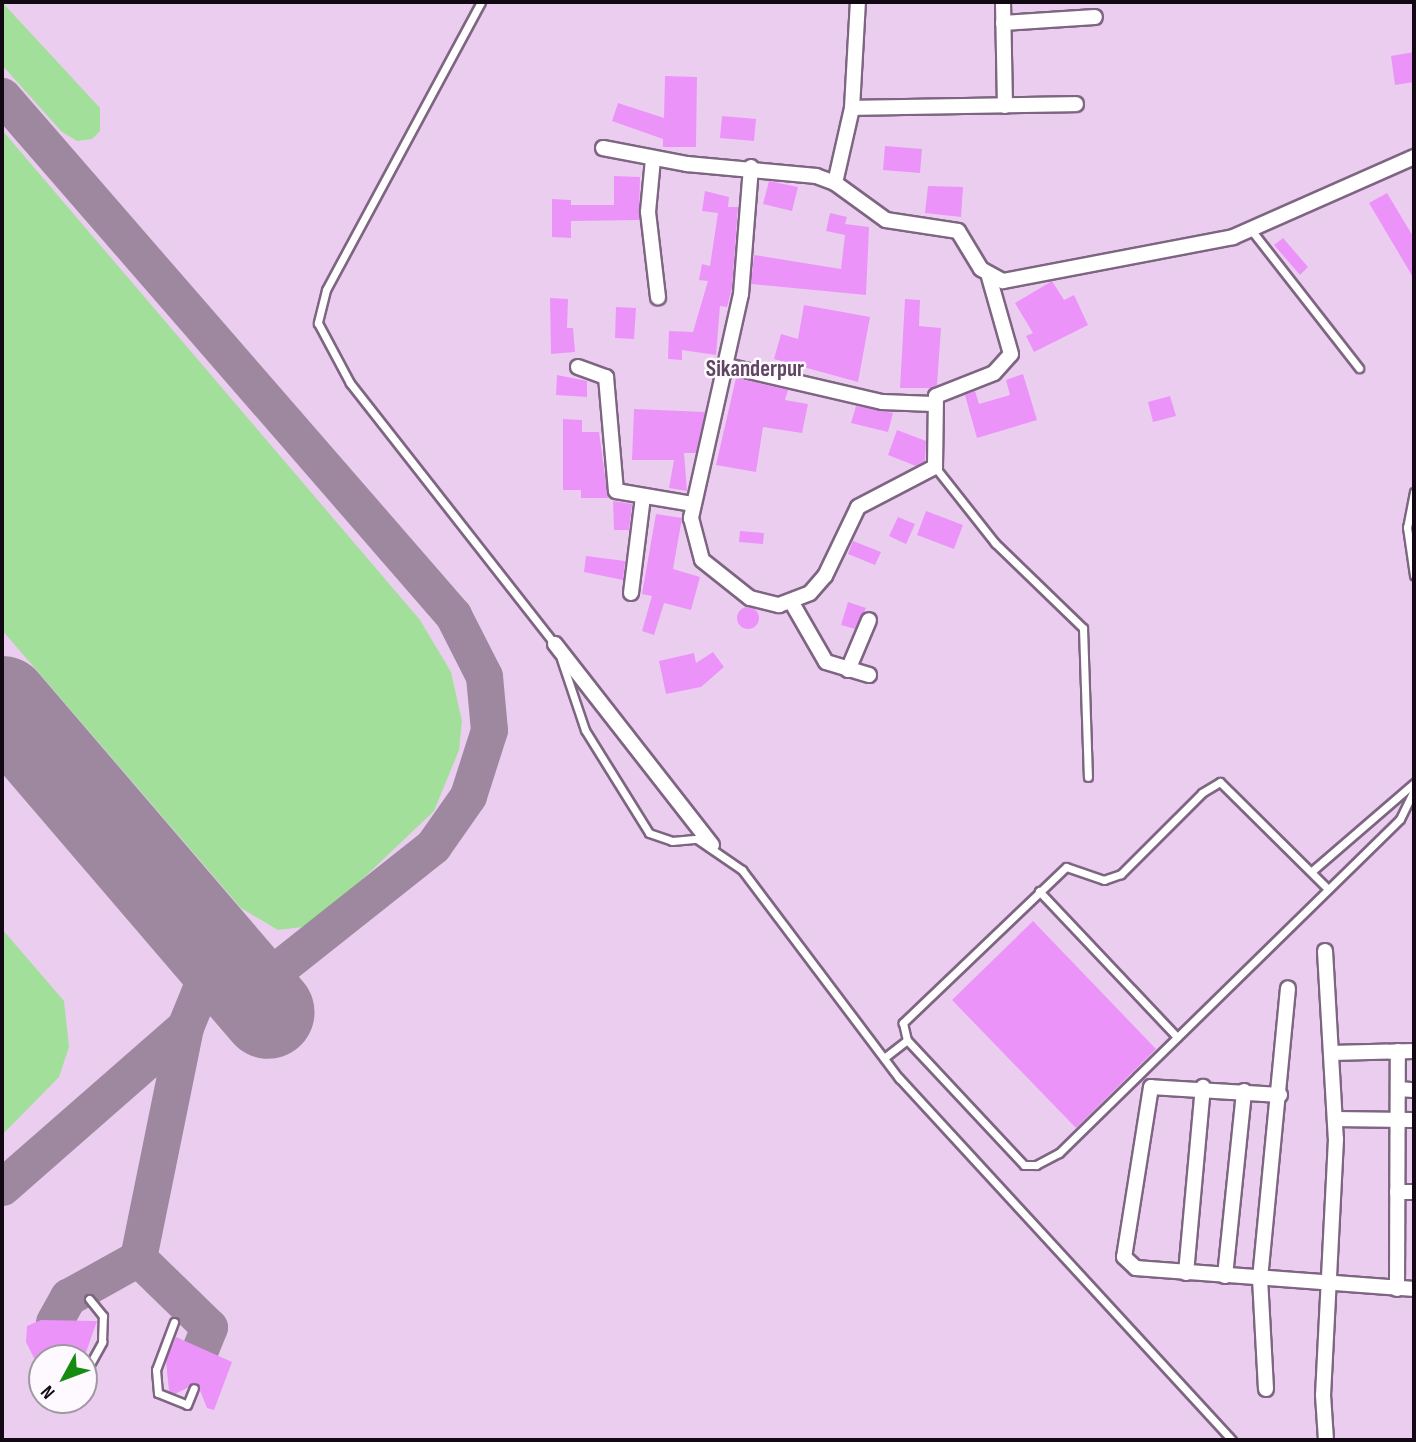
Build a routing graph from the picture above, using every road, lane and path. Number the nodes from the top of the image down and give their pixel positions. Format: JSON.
{"nodes":[{"id":1,"x":481,"y":2,"type":"edge"},
{"id":2,"x":858,"y":2,"type":"edge"},
{"id":3,"x":1003,"y":2,"type":"edge"},
{"id":4,"x":1095,"y":17,"type":"dead end"},
{"id":5,"x":1003,"y":23,"type":"junction"},
{"id":6,"x":1076,"y":104,"type":"dead end"},
{"id":7,"x":1005,"y":106,"type":"junction"},
{"id":8,"x":852,"y":108,"type":"junction"},
{"id":9,"x":603,"y":148,"type":"dead end"},
{"id":10,"x":1414,"y":157,"type":"edge"},
{"id":11,"x":653,"y":159,"type":"junction"},
{"id":12,"x":751,"y":167,"type":"junction"},
{"id":13,"x":835,"y":183,"type":"junction"},
{"id":14,"x":1252,"y":231,"type":"junction"},
{"id":15,"x":989,"y":277,"type":"junction"},
{"id":16,"x":658,"y":298,"type":"dead end"},
{"id":17,"x":727,"y":366,"type":"junction"},
{"id":18,"x":578,"y":367,"type":"dead end"},
{"id":19,"x":1359,"y":368,"type":"dead end"},
{"id":20,"x":933,"y":404,"type":"junction"},
{"id":21,"x":935,"y":467,"type":"junction"},
{"id":22,"x":1414,"y":492,"type":"edge"},
{"id":23,"x":643,"y":497,"type":"junction"},
{"id":24,"x":692,"y":504,"type":"junction"},
{"id":25,"x":1414,"y":575,"type":"edge"},
{"id":26,"x":631,"y":593,"type":"dead end"},
{"id":27,"x":792,"y":603,"type":"junction"},
{"id":28,"x":869,"y":620,"type":"dead end"},
{"id":29,"x":555,"y":644,"type":"junction"},
{"id":30,"x":848,"y":670,"type":"junction"},
{"id":31,"x":869,"y":675,"type":"dead end"},
{"id":32,"x":1088,"y":777,"type":"dead end"},
{"id":33,"x":1414,"y":783,"type":"edge"},
{"id":34,"x":1414,"y":790,"type":"edge"},
{"id":35,"x":712,"y":845,"type":"junction"},
{"id":36,"x":1312,"y":872,"type":"junction"},
{"id":37,"x":1328,"y":889,"type":"junction"},
{"id":38,"x":1039,"y":891,"type":"junction"},
{"id":39,"x":1325,"y":951,"type":"dead end"},
{"id":40,"x":1288,"y":988,"type":"dead end"},
{"id":41,"x":1177,"y":1037,"type":"junction"},
{"id":42,"x":907,"y":1040,"type":"junction"},
{"id":43,"x":1398,"y":1051,"type":"junction"},
{"id":44,"x":1414,"y":1051,"type":"edge"},
{"id":45,"x":1331,"y":1053,"type":"junction"},
{"id":46,"x":884,"y":1058,"type":"junction"},
{"id":47,"x":1203,"y":1087,"type":"junction"},
{"id":48,"x":1398,"y":1089,"type":"junction"},
{"id":49,"x":1414,"y":1090,"type":"edge"},
{"id":50,"x":1244,"y":1091,"type":"junction"},
{"id":51,"x":1280,"y":1095,"type":"junction"},
{"id":52,"x":1335,"y":1119,"type":"junction"},
{"id":53,"x":1397,"y":1120,"type":"junction"},
{"id":54,"x":1414,"y":1120,"type":"edge"},
{"id":55,"x":1397,"y":1192,"type":"junction"},
{"id":56,"x":1414,"y":1192,"type":"edge"},
{"id":57,"x":1186,"y":1273,"type":"junction"},
{"id":58,"x":1224,"y":1276,"type":"junction"},
{"id":59,"x":1260,"y":1279,"type":"junction"},
{"id":60,"x":1327,"y":1284,"type":"junction"},
{"id":61,"x":1396,"y":1289,"type":"junction"},
{"id":62,"x":1414,"y":1289,"type":"edge"},
{"id":63,"x":89,"y":1299,"type":"dead end"},
{"id":64,"x":174,"y":1321,"type":"dead end"},
{"id":65,"x":98,"y":1349,"type":"edge"},
{"id":66,"x":194,"y":1388,"type":"dead end"},
{"id":67,"x":1266,"y":1389,"type":"dead end"},
{"id":68,"x":1233,"y":1440,"type":"edge"},
{"id":69,"x":1326,"y":1440,"type":"edge"}],
"edges":[{"from":1,"to":29,"type":"lane"},
{"from":2,"to":8,"type":"street"},
{"from":3,"to":5,"type":"street"},
{"from":4,"to":5,"type":"street"},
{"from":5,"to":7,"type":"street"},
{"from":6,"to":7,"type":"street"},
{"from":7,"to":8,"type":"street"},
{"from":8,"to":13,"type":"street"},
{"from":9,"to":11,"type":"street"},
{"from":10,"to":14,"type":"street"},
{"from":11,"to":12,"type":"street"},
{"from":11,"to":16,"type":"street"},
{"from":12,"to":13,"type":"street"},
{"from":12,"to":17,"type":"street"},
{"from":13,"to":15,"type":"street"},
{"from":14,"to":15,"type":"street"},
{"from":14,"to":19,"type":"lane"},
{"from":15,"to":20,"type":"street"},
{"from":17,"to":20,"type":"street"},
{"from":17,"to":24,"type":"street"},
{"from":18,"to":23,"type":"street"},
{"from":20,"to":21,"type":"street"},
{"from":21,"to":27,"type":"street"},
{"from":21,"to":32,"type":"lane"},
{"from":22,"to":25,"type":"lane"},
{"from":23,"to":24,"type":"street"},
{"from":23,"to":26,"type":"street"},
{"from":24,"to":27,"type":"street"},
{"from":27,"to":30,"type":"street"},
{"from":28,"to":30,"type":"street"},
{"from":29,"to":35,"type":"street"},
{"from":29,"to":35,"type":"lane"},
{"from":30,"to":31,"type":"street"},
{"from":33,"to":36,"type":"lane"},
{"from":34,"to":37,"type":"lane"},
{"from":35,"to":46,"type":"lane"},
{"from":36,"to":37,"type":"lane"},
{"from":36,"to":38,"type":"lane"},
{"from":37,"to":41,"type":"lane"},
{"from":38,"to":41,"type":"lane"},
{"from":38,"to":42,"type":"lane"},
{"from":39,"to":45,"type":"street"},
{"from":40,"to":51,"type":"street"},
{"from":41,"to":42,"type":"lane"},
{"from":42,"to":46,"type":"lane"},
{"from":43,"to":44,"type":"street"},
{"from":43,"to":45,"type":"street"},
{"from":43,"to":48,"type":"street"},
{"from":45,"to":52,"type":"street"},
{"from":46,"to":68,"type":"lane"},
{"from":47,"to":50,"type":"street"},
{"from":47,"to":57,"type":"street"},
{"from":47,"to":57,"type":"street"},
{"from":48,"to":49,"type":"street"},
{"from":48,"to":53,"type":"street"},
{"from":50,"to":51,"type":"street"},
{"from":50,"to":58,"type":"street"},
{"from":51,"to":59,"type":"street"},
{"from":52,"to":53,"type":"street"},
{"from":52,"to":60,"type":"street"},
{"from":53,"to":54,"type":"street"},
{"from":53,"to":55,"type":"street"},
{"from":55,"to":56,"type":"street"},
{"from":55,"to":61,"type":"street"},
{"from":57,"to":58,"type":"street"},
{"from":58,"to":59,"type":"street"},
{"from":59,"to":60,"type":"street"},
{"from":59,"to":67,"type":"street"},
{"from":60,"to":61,"type":"street"},
{"from":60,"to":69,"type":"street"},
{"from":61,"to":62,"type":"street"},
{"from":63,"to":65,"type":"lane"},
{"from":64,"to":66,"type":"lane"}]}
